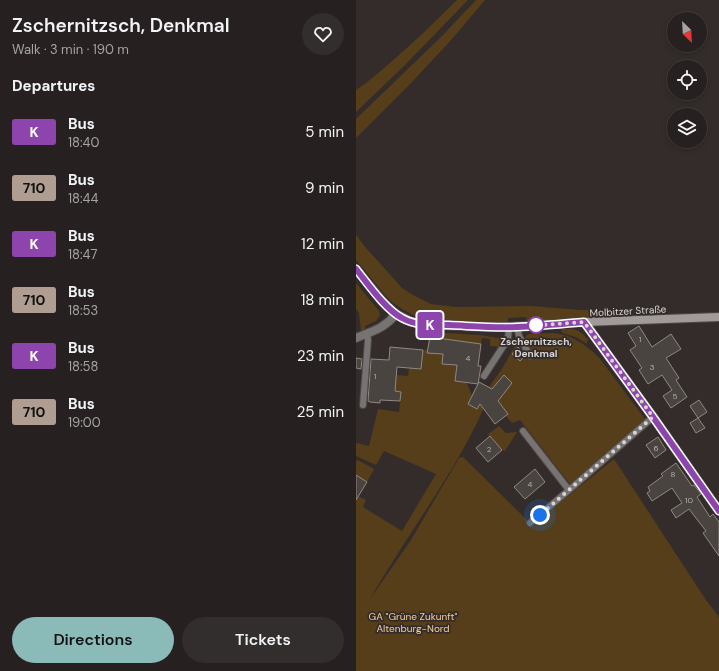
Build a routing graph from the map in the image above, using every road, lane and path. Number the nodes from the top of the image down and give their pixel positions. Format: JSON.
{"nodes":[{"id":1,"x":356,"y":269,"type":"edge"},
{"id":2,"x":396,"y":314,"type":"junction"},
{"id":3,"x":719,"y":317,"type":"edge"},
{"id":4,"x":584,"y":322,"type":"junction"},
{"id":5,"x":513,"y":327,"type":"junction"},
{"id":6,"x":367,"y":333,"type":"junction"},
{"id":7,"x":356,"y":338,"type":"edge"},
{"id":8,"x":530,"y":356,"type":"dead end"},
{"id":9,"x":484,"y":376,"type":"dead end"},
{"id":10,"x":363,"y":405,"type":"dead end"},
{"id":11,"x":653,"y":417,"type":"junction"},
{"id":12,"x":523,"y":431,"type":"dead end"},
{"id":13,"x":569,"y":490,"type":"junction"},
{"id":14,"x":719,"y":511,"type":"edge"},
{"id":15,"x":530,"y":523,"type":"dead end"}],
"edges":[{"from":1,"to":2,"type":"street","name":"Molbitzer Straße"},
{"from":2,"to":5,"type":"street","name":"Molbitzer Straße"},
{"from":2,"to":6,"type":"street"},
{"from":3,"to":4,"type":"street","name":"Molbitzer Straße"},
{"from":4,"to":5,"type":"street","name":"Molbitzer Straße"},
{"from":4,"to":11,"type":"street"},
{"from":5,"to":8,"type":"lane"},
{"from":5,"to":9,"type":"lane"},
{"from":6,"to":7,"type":"street"},
{"from":6,"to":10,"type":"lane"},
{"from":11,"to":13,"type":"lane"},
{"from":11,"to":14,"type":"street"},
{"from":12,"to":13,"type":"lane"},
{"from":13,"to":15,"type":"lane"}]}
